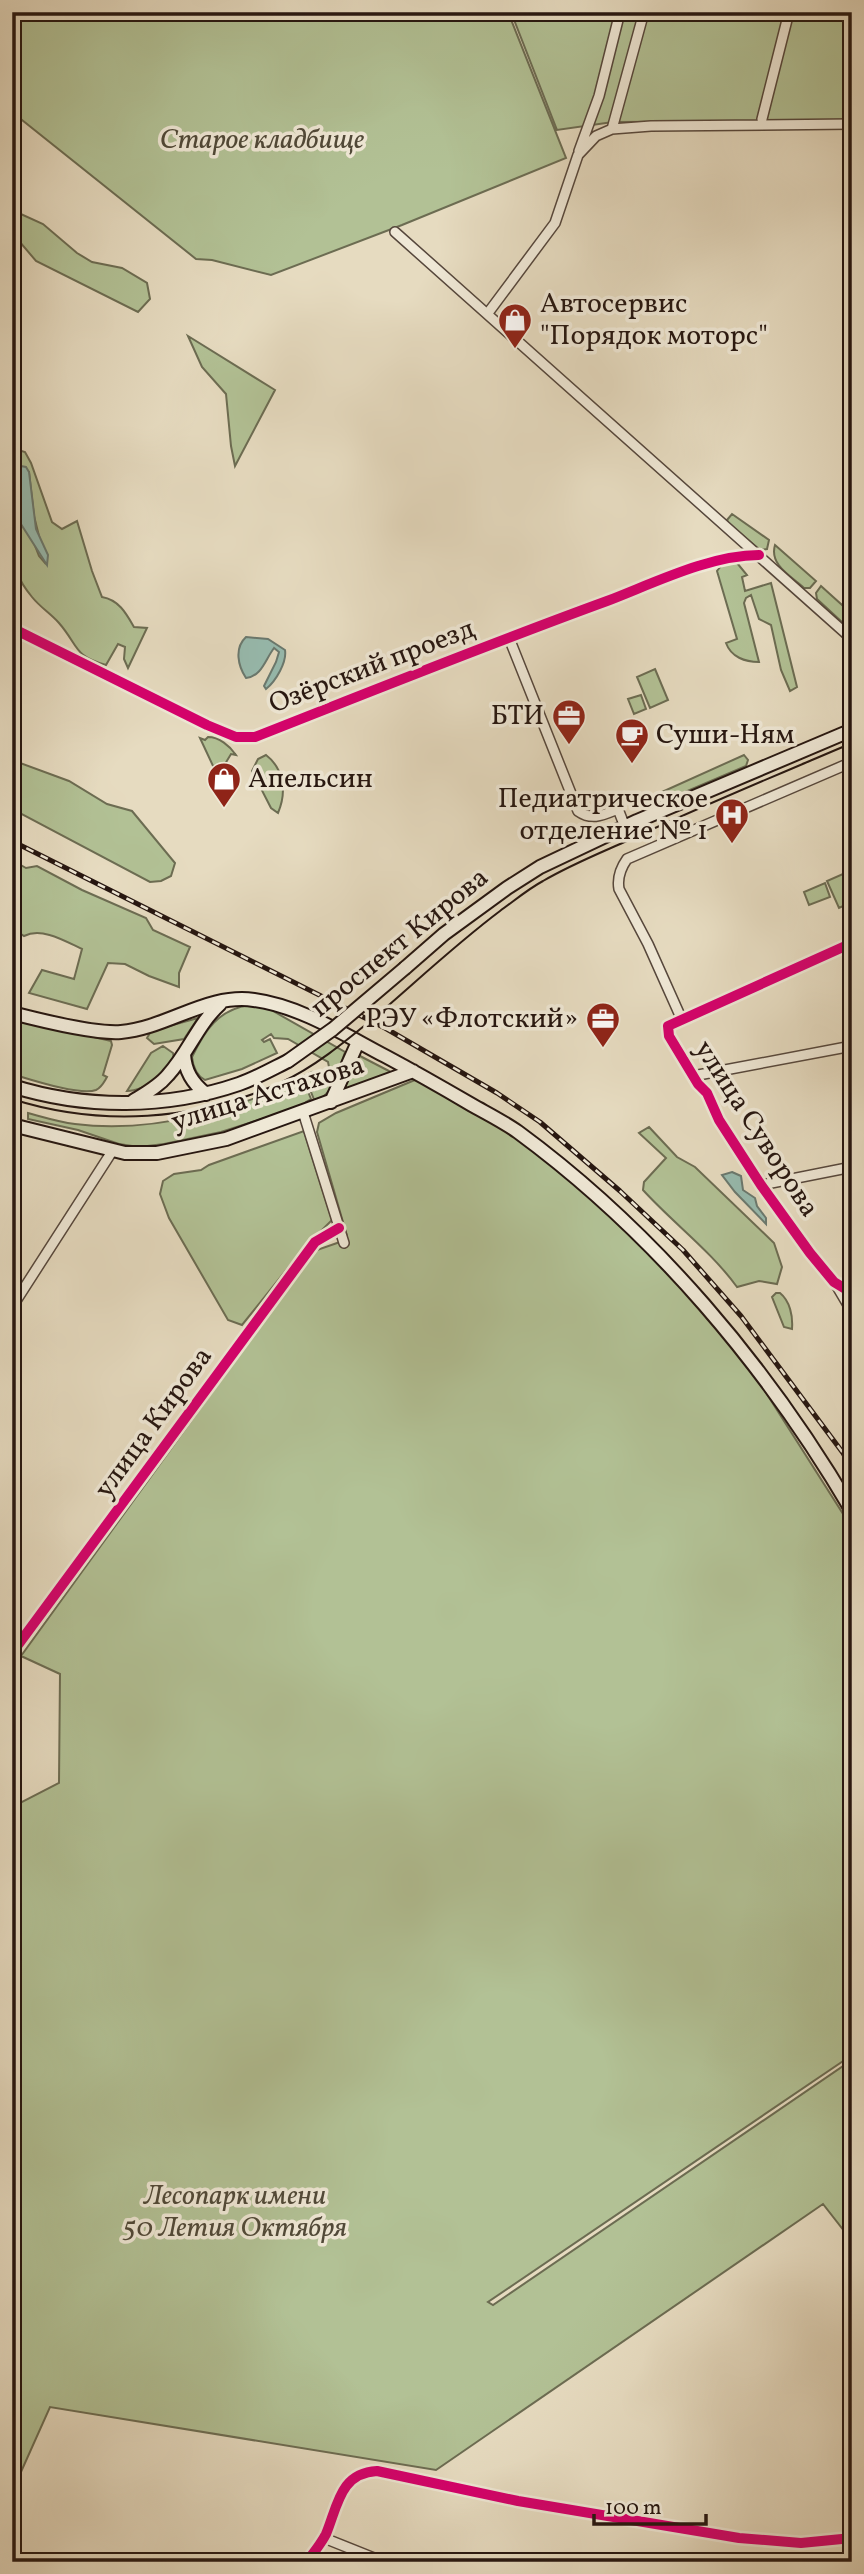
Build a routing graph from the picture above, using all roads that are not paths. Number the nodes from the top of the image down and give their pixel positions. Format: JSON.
{"nodes":[{"id":1,"x":620,"y":12,"type":"edge"},
{"id":2,"x":644,"y":12,"type":"edge"},
{"id":3,"x":789,"y":12,"type":"edge"},
{"id":4,"x":761,"y":119,"type":"dead end"},
{"id":5,"x":852,"y":124,"type":"edge"},
{"id":6,"x":612,"y":129,"type":"junction"},
{"id":7,"x":578,"y":155,"type":"junction"},
{"id":8,"x":395,"y":232,"type":"dead end"},
{"id":9,"x":488,"y":313,"type":"junction"},
{"id":10,"x":759,"y":555,"type":"junction"},
{"id":11,"x":12,"y":628,"type":"edge"},
{"id":12,"x":509,"y":638,"type":"junction"},
{"id":13,"x":852,"y":639,"type":"edge"},
{"id":14,"x":852,"y":730,"type":"edge"},
{"id":15,"x":852,"y":762,"type":"edge"},
{"id":16,"x":625,"y":827,"type":"junction"},
{"id":17,"x":852,"y":943,"type":"edge"},
{"id":18,"x":224,"y":1001,"type":"junction"},
{"id":19,"x":12,"y":1013,"type":"edge"},
{"id":20,"x":682,"y":1020,"type":"junction"},
{"id":21,"x":358,"y":1042,"type":"junction"},
{"id":22,"x":852,"y":1046,"type":"edge"},
{"id":23,"x":184,"y":1054,"type":"junction"},
{"id":24,"x":288,"y":1061,"type":"joint"},
{"id":25,"x":413,"y":1071,"type":"junction"},
{"id":26,"x":693,"y":1076,"type":"junction"},
{"id":27,"x":12,"y":1086,"type":"edge"},
{"id":28,"x":206,"y":1094,"type":"junction"},
{"id":29,"x":331,"y":1102,"type":"junction"},
{"id":30,"x":130,"y":1103,"type":"junction"},
{"id":31,"x":303,"y":1112,"type":"junction"},
{"id":32,"x":12,"y":1125,"type":"edge"},
{"id":33,"x":113,"y":1150,"type":"junction"},
{"id":34,"x":852,"y":1167,"type":"edge"},
{"id":35,"x":761,"y":1185,"type":"junction"},
{"id":36,"x":340,"y":1228,"type":"junction"},
{"id":37,"x":344,"y":1243,"type":"dead end"},
{"id":38,"x":851,"y":1301,"type":"edge"},
{"id":39,"x":12,"y":1307,"type":"edge"},
{"id":40,"x":852,"y":1511,"type":"edge"},
{"id":41,"x":12,"y":1653,"type":"edge"},
{"id":42,"x":324,"y":2538,"type":"junction"},
{"id":43,"x":852,"y":2538,"type":"edge"},
{"id":44,"x":307,"y":2562,"type":"edge"},
{"id":45,"x":384,"y":2562,"type":"edge"}],
"edges":[{"from":1,"to":7,"type":"street"},
{"from":2,"to":6,"type":"street"},
{"from":3,"to":4,"type":"street"},
{"from":5,"to":6,"type":"street"},
{"from":6,"to":7,"type":"street"},
{"from":7,"to":9,"type":"street"},
{"from":8,"to":9,"type":"street"},
{"from":9,"to":10,"type":"street"},
{"from":10,"to":12,"type":"street","name":"Озёрский проезд"},
{"from":10,"to":13,"type":"street"},
{"from":11,"to":12,"type":"street","name":"Озёрский проезд"},
{"from":12,"to":16,"type":"street"},
{"from":14,"to":16,"type":"main road","name":"проспект Кирова"},
{"from":15,"to":20,"type":"street"},
{"from":16,"to":24,"type":"main road","name":"проспект Кирова","bridge":true},
{"from":17,"to":20,"type":"street"},
{"from":18,"to":19,"type":"main road"},
{"from":18,"to":21,"type":"main road"},
{"from":18,"to":23,"type":"main road"},
{"from":20,"to":26,"type":"street","name":"улица Суворова"},
{"from":21,"to":25,"type":"main road"},
{"from":21,"to":29,"type":"main road"},
{"from":22,"to":26,"type":"street"},
{"from":23,"to":28,"type":"main road"},
{"from":23,"to":30,"type":"main road"},
{"from":24,"to":28,"type":"main road","name":"улица Астахова"},
{"from":25,"to":29,"type":"main road","name":"улица Астахова"},
{"from":25,"to":40,"type":"main road"},
{"from":26,"to":35,"type":"street","name":"улица Суворова"},
{"from":27,"to":30,"type":"main road","name":"улица Астахова"},
{"from":28,"to":30,"type":"main road","name":"улица Астахова"},
{"from":29,"to":31,"type":"main road","name":"улица Астахова"},
{"from":31,"to":33,"type":"main road","name":"улица Астахова"},
{"from":31,"to":36,"type":"street"},
{"from":32,"to":33,"type":"main road","name":"улица Астахова"},
{"from":33,"to":39,"type":"street"},
{"from":34,"to":35,"type":"street"},
{"from":35,"to":38,"type":"street","name":"улица Суворова"},
{"from":36,"to":37,"type":"street"},
{"from":36,"to":41,"type":"street","name":"улица Кирова"},
{"from":42,"to":43,"type":"street"},
{"from":42,"to":44,"type":"street"},
{"from":42,"to":45,"type":"street"}]}
